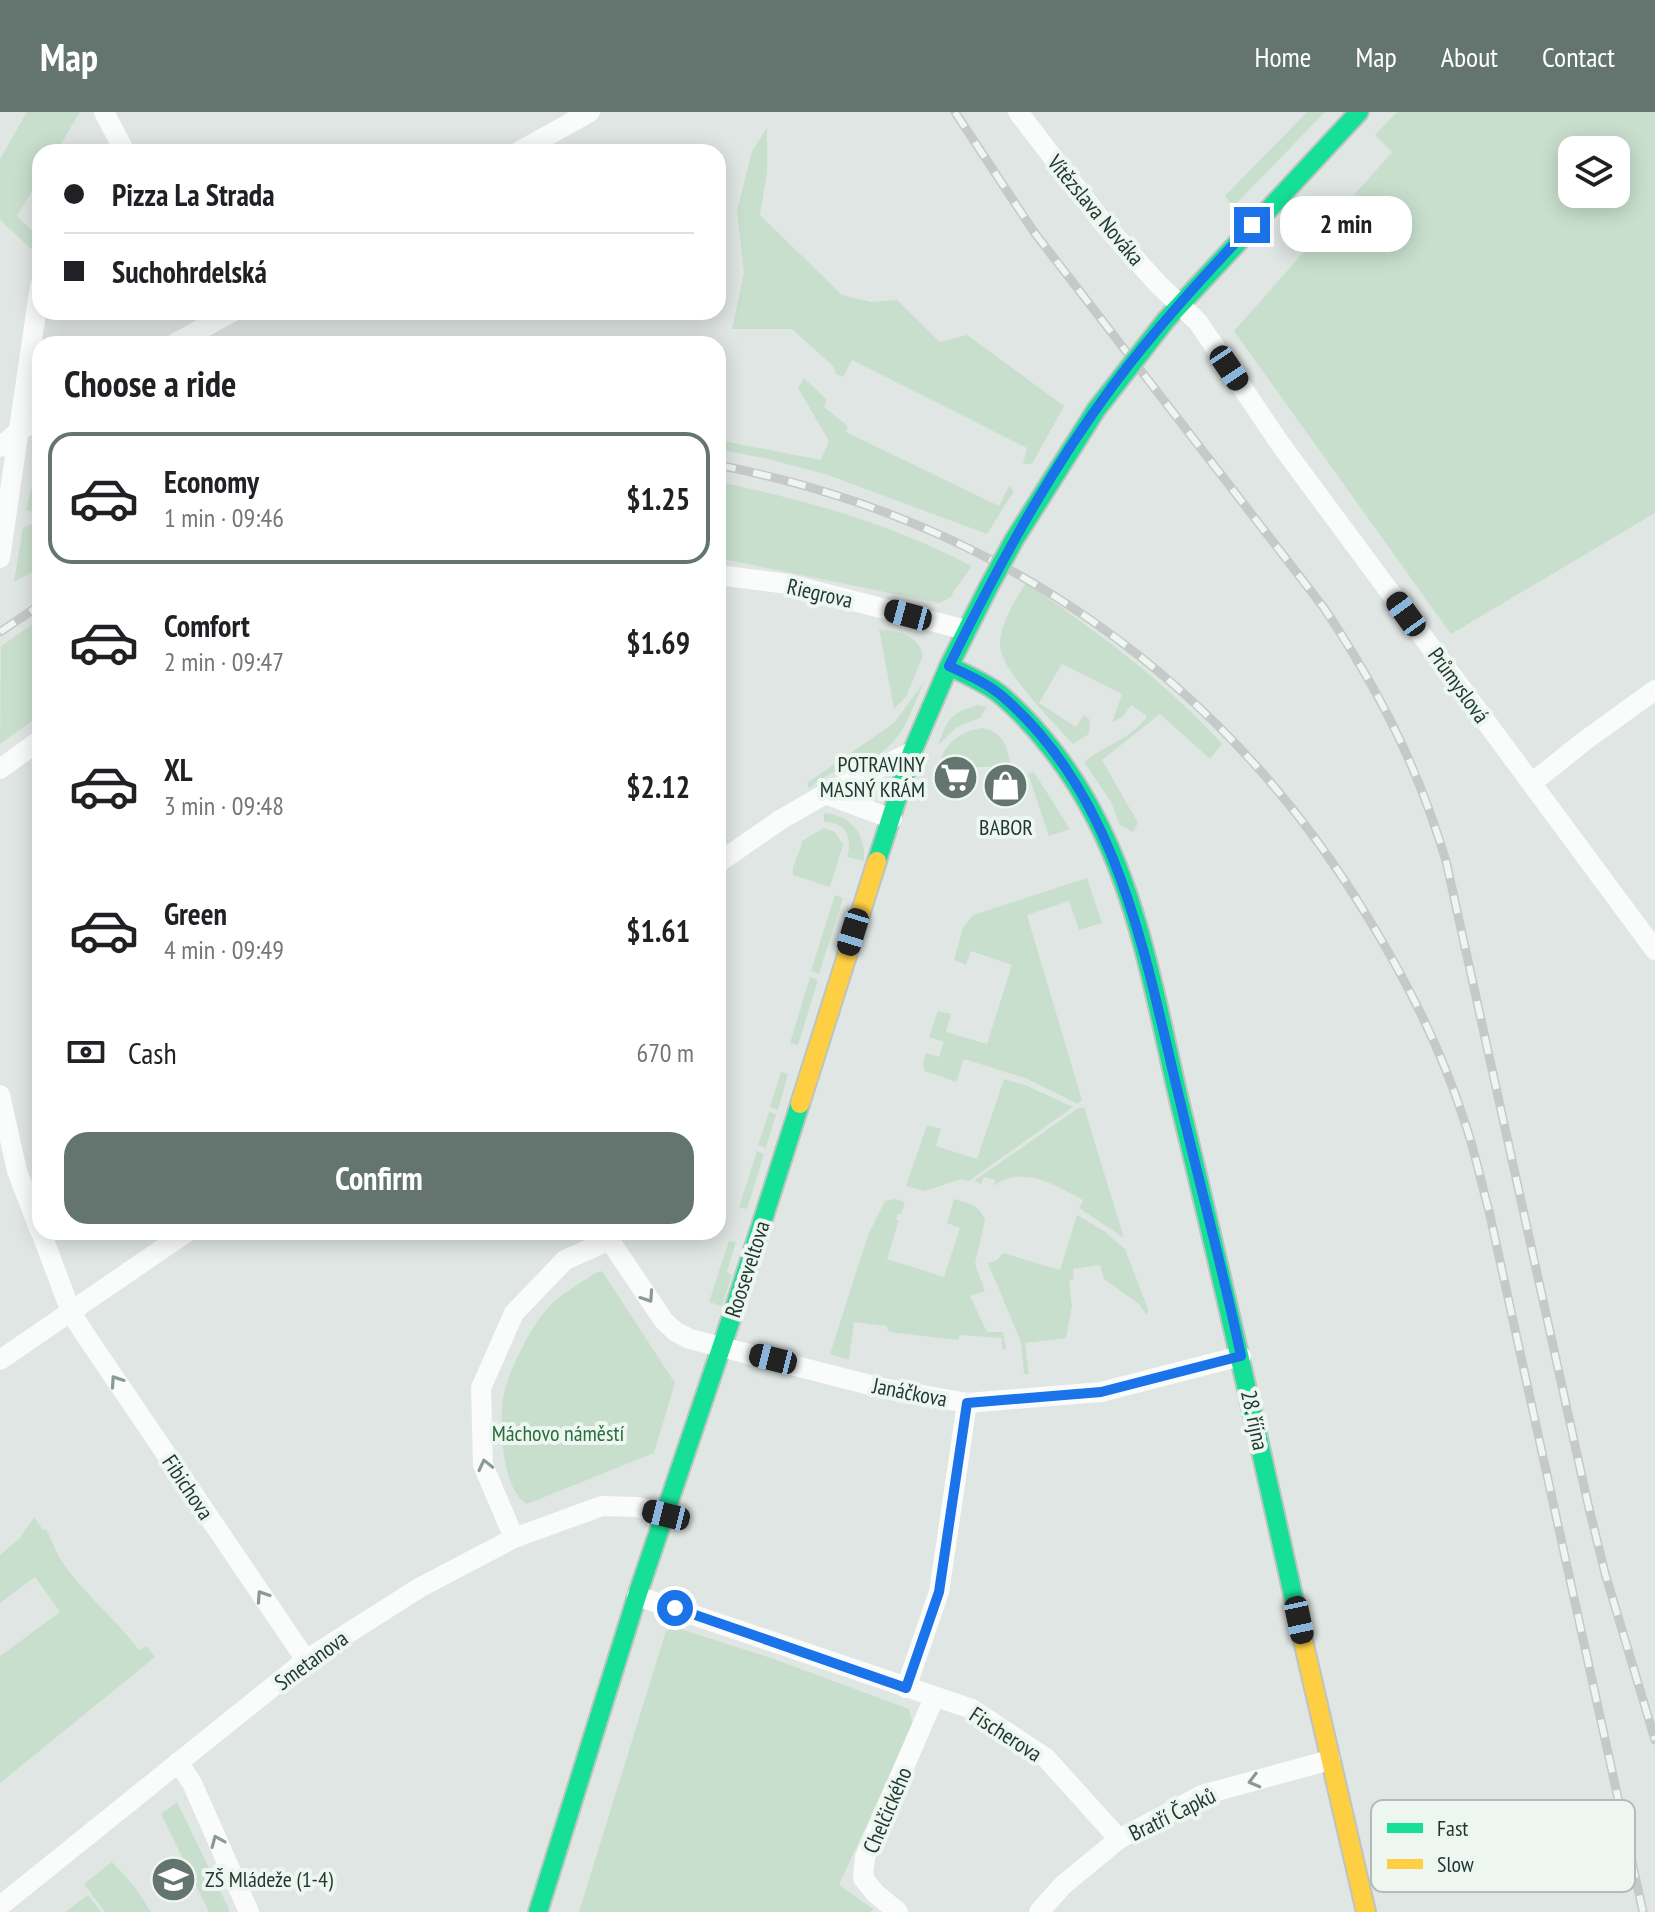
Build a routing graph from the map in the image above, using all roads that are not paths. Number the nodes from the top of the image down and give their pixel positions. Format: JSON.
{"nodes":[{"id":1,"x":104,"y":112,"type":"edge"},
{"id":2,"x":590,"y":112,"type":"edge"},
{"id":3,"x":1018,"y":112,"type":"edge"},
{"id":4,"x":1359,"y":112,"type":"edge"},
{"id":5,"x":121,"y":144,"type":"edge"},
{"id":6,"x":532,"y":144,"type":"edge"},
{"id":7,"x":1180,"y":303,"type":"junction"},
{"id":8,"x":218,"y":320,"type":"edge"},
{"id":9,"x":188,"y":336,"type":"edge"},
{"id":10,"x":32,"y":344,"type":"edge"},
{"id":11,"x":32,"y":423,"type":"edge"},
{"id":12,"x":20,"y":430,"type":"junction"},
{"id":13,"x":0,"y":447,"type":"edge"},
{"id":14,"x":0,"y":558,"type":"edge"},
{"id":15,"x":726,"y":576,"type":"edge"},
{"id":16,"x":966,"y":630,"type":"junction"},
{"id":17,"x":949,"y":666,"type":"junction"},
{"id":18,"x":1655,"y":690,"type":"edge"},
{"id":19,"x":32,"y":746,"type":"edge"},
{"id":20,"x":912,"y":752,"type":"junction"},
{"id":21,"x":0,"y":769,"type":"edge"},
{"id":22,"x":1532,"y":783,"type":"junction"},
{"id":23,"x":825,"y":794,"type":"junction"},
{"id":24,"x":892,"y":819,"type":"junction"},
{"id":25,"x":726,"y":857,"type":"edge"},
{"id":26,"x":1655,"y":950,"type":"edge"},
{"id":27,"x":0,"y":1095,"type":"edge"},
{"id":28,"x":32,"y":1210,"type":"edge"},
{"id":29,"x":43,"y":1240,"type":"edge"},
{"id":30,"x":175,"y":1240,"type":"edge"},
{"id":31,"x":600,"y":1240,"type":"edge"},
{"id":32,"x":610,"y":1240,"type":"edge"},
{"id":33,"x":71,"y":1312,"type":"junction"},
{"id":34,"x":722,"y":1346,"type":"junction"},
{"id":35,"x":1241,"y":1356,"type":"junction"},
{"id":36,"x":0,"y":1360,"type":"edge"},
{"id":37,"x":967,"y":1403,"type":"junction"},
{"id":38,"x":666,"y":1515,"type":"junction"},
{"id":39,"x":514,"y":1538,"type":"junction"},
{"id":40,"x":637,"y":1596,"type":"junction"},
{"id":41,"x":306,"y":1660,"type":"junction"},
{"id":42,"x":906,"y":1688,"type":"junction"},
{"id":43,"x":934,"y":1698,"type":"junction"},
{"id":44,"x":1330,"y":1760,"type":"junction"},
{"id":45,"x":178,"y":1762,"type":"junction"},
{"id":46,"x":1119,"y":1839,"type":"junction"},
{"id":47,"x":0,"y":1906,"type":"edge"},
{"id":48,"x":249,"y":1912,"type":"edge"},
{"id":49,"x":538,"y":1912,"type":"edge"},
{"id":50,"x":898,"y":1912,"type":"edge"},
{"id":51,"x":1039,"y":1912,"type":"edge"},
{"id":52,"x":1366,"y":1912,"type":"edge"}],
"edges":[{"from":1,"to":5,"type":"street"},
{"from":2,"to":6,"type":"street"},
{"from":3,"to":7,"type":"street","name":"Vítězslava Nováka"},
{"from":4,"to":7,"type":"main road","name":"Rooseveltova"},
{"from":7,"to":16,"type":"main road","name":"Rooseveltova","bridge":true},
{"from":7,"to":22,"type":"street","name":"Průmyslová"},
{"from":8,"to":9,"type":"street"},
{"from":10,"to":12,"type":"street"},
{"from":11,"to":12,"type":"street"},
{"from":12,"to":13,"type":"street"},
{"from":12,"to":14,"type":"street"},
{"from":15,"to":16,"type":"street","name":"Riegrova"},
{"from":16,"to":17,"type":"main road","name":"Rooseveltova"},
{"from":17,"to":20,"type":"main road","name":"Rooseveltova"},
{"from":17,"to":35,"type":"main road","name":"28. října"},
{"from":18,"to":22,"type":"street"},
{"from":19,"to":21,"type":"street"},
{"from":20,"to":23,"type":"street"},
{"from":20,"to":24,"type":"main road","name":"Rooseveltova"},
{"from":22,"to":26,"type":"street","name":"Průmyslová"},
{"from":23,"to":24,"type":"street"},
{"from":23,"to":25,"type":"street"},
{"from":24,"to":34,"type":"main road","name":"Rooseveltova"},
{"from":27,"to":28,"type":"street","name":"Fibichova"},
{"from":29,"to":33,"type":"street","name":"Fibichova"},
{"from":30,"to":33,"type":"street"},
{"from":39,"to":31,"type":"street","one_way":true},
{"from":32,"to":34,"type":"street","name":"Janáčkova","one_way":true},
{"from":33,"to":36,"type":"street"},
{"from":41,"to":33,"type":"street","name":"Fibichova","one_way":true},
{"from":34,"to":37,"type":"street","name":"Janáčkova"},
{"from":34,"to":38,"type":"main road","name":"Rooseveltova"},
{"from":35,"to":37,"type":"street","name":"Janáčkova"},
{"from":35,"to":44,"type":"main road","name":"28. října"},
{"from":37,"to":42,"type":"street"},
{"from":38,"to":39,"type":"street","name":"Smetanova"},
{"from":38,"to":40,"type":"main road","name":"Rooseveltova"},
{"from":39,"to":41,"type":"street","name":"Smetanova"},
{"from":40,"to":42,"type":"street","name":"Fischerova"},
{"from":40,"to":49,"type":"main road","name":"Rooseveltova"},
{"from":41,"to":45,"type":"street","name":"Smetanova"},
{"from":42,"to":43,"type":"street","name":"Fischerova"},
{"from":43,"to":46,"type":"street","name":"Fischerova"},
{"from":43,"to":50,"type":"street","name":"Chelčického"},
{"from":44,"to":46,"type":"street","name":"Bratří Čapků","one_way":true},
{"from":44,"to":52,"type":"main road","name":"28. října"},
{"from":45,"to":47,"type":"street","name":"Smetanova"},
{"from":48,"to":45,"type":"street","one_way":true},
{"from":46,"to":51,"type":"street","name":"Bratří Čapků"}]}
